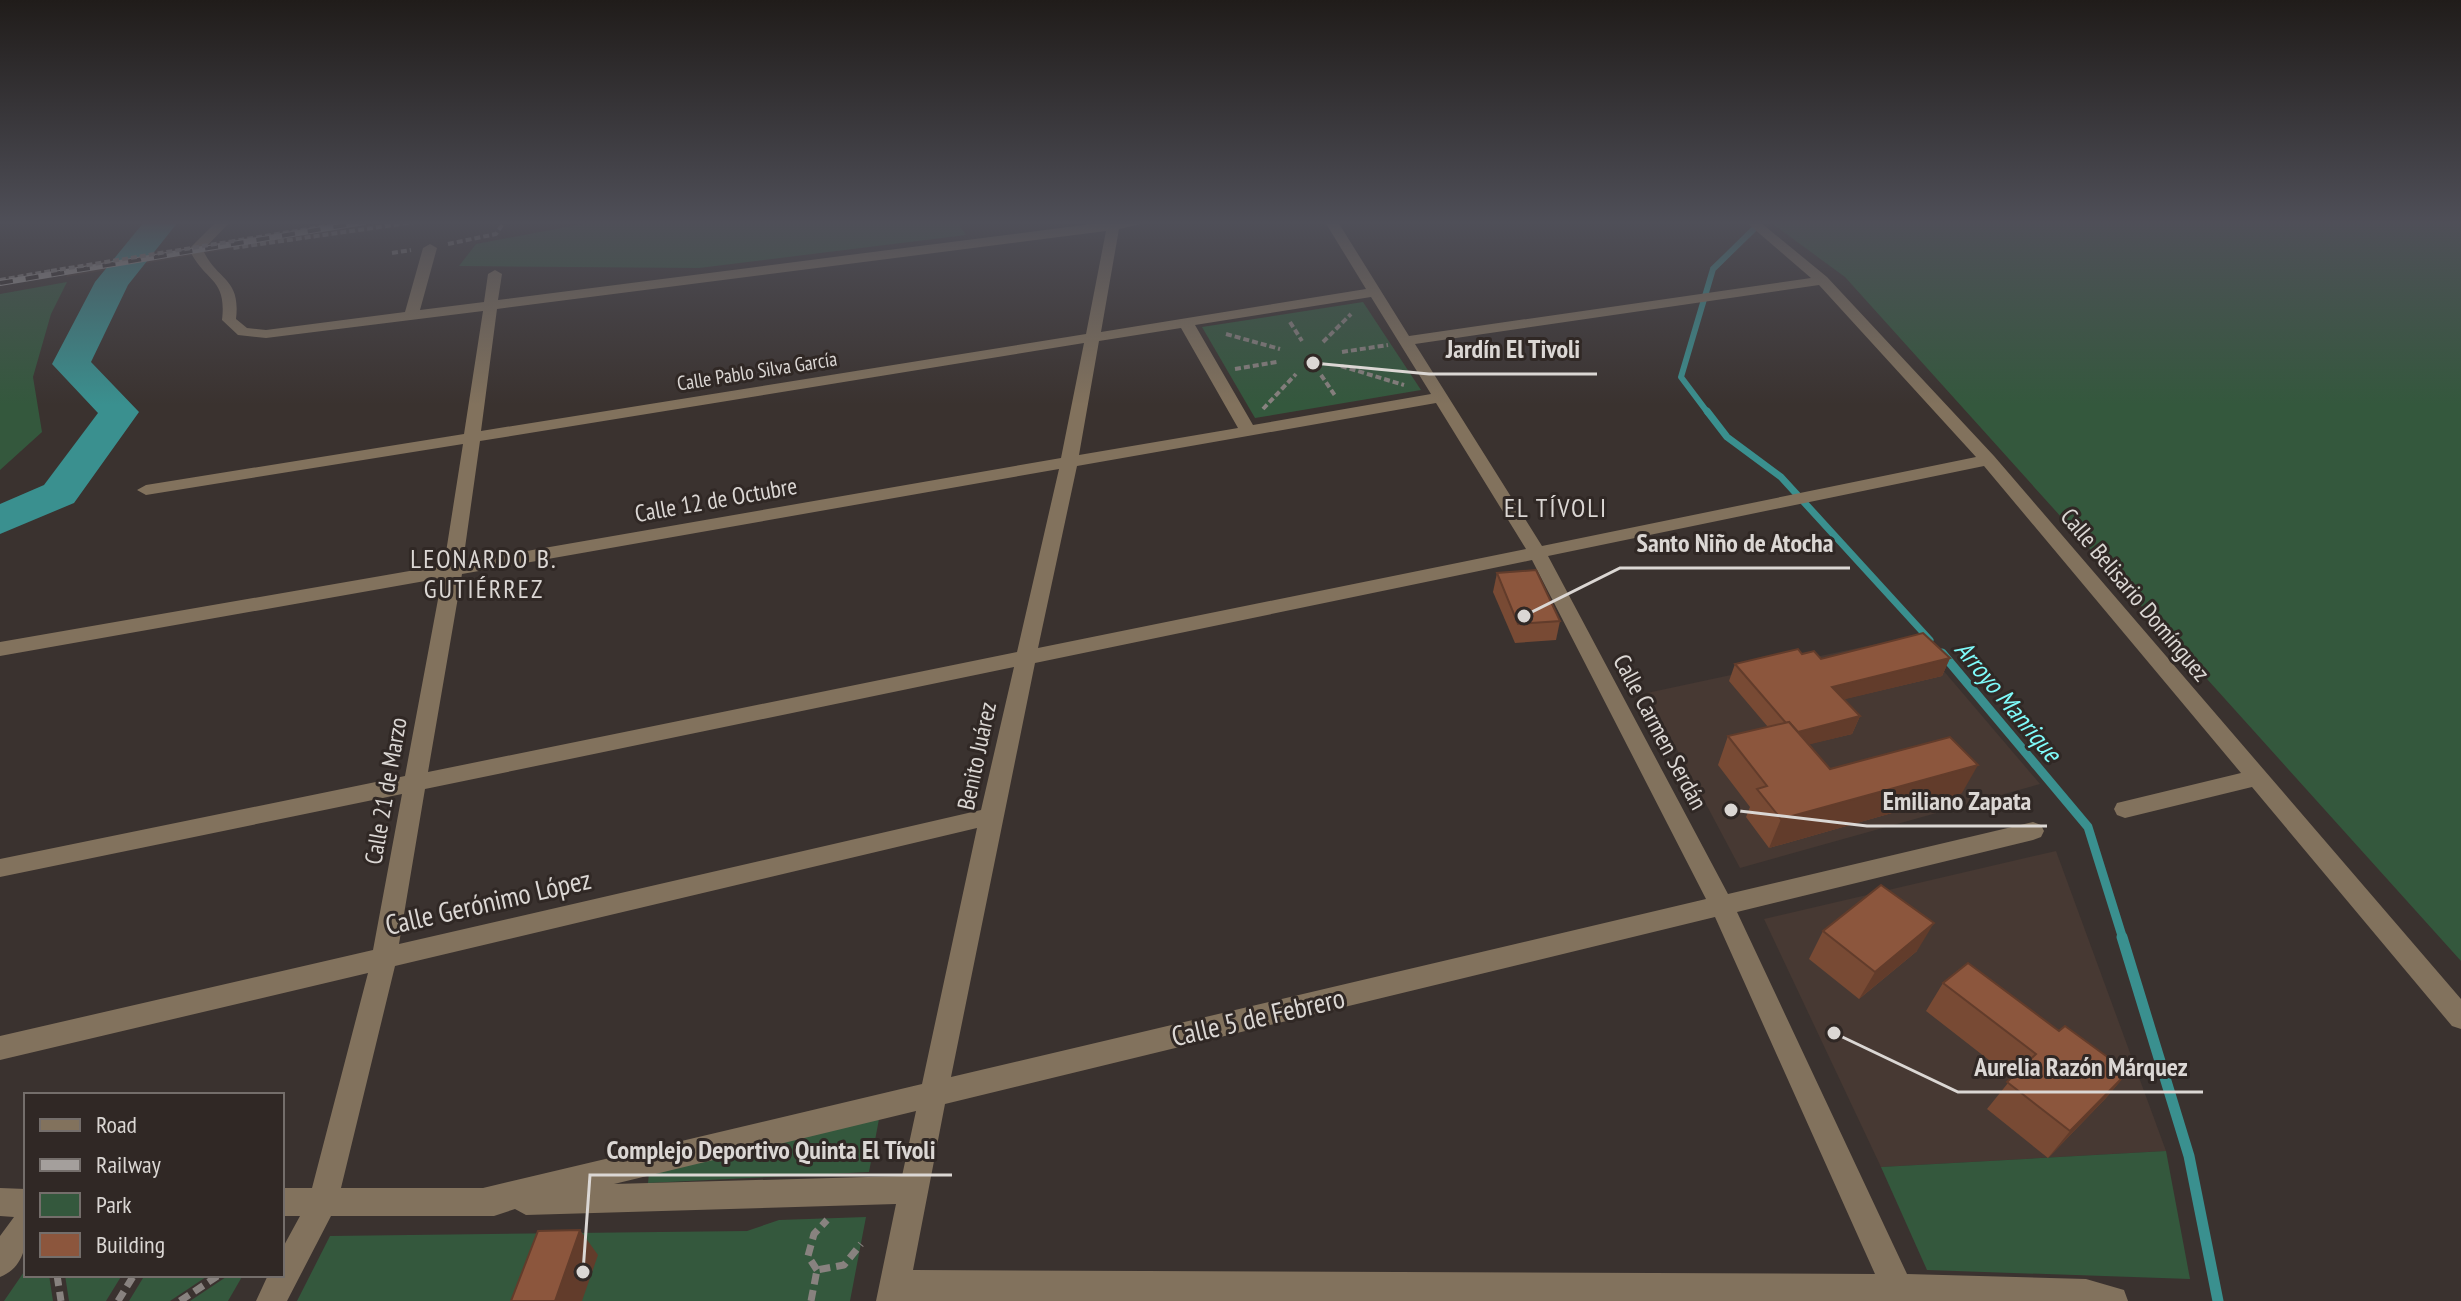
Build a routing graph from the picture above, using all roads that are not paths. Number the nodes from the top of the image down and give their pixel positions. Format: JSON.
{"nodes":[{"id":1,"x":225,"y":283,"type":"edge"},
{"id":2,"x":420,"y":283,"type":"edge"},
{"id":3,"x":494,"y":283,"type":"edge"},
{"id":4,"x":662,"y":283,"type":"edge"},
{"id":5,"x":1103,"y":283,"type":"edge"},
{"id":6,"x":1369,"y":283,"type":"edge"},
{"id":7,"x":1804,"y":283,"type":"edge"},
{"id":8,"x":1825,"y":283,"type":"edge"},
{"id":9,"x":1375,"y":292,"type":"junction"},
{"id":10,"x":491,"y":305,"type":"junction"},
{"id":11,"x":411,"y":315,"type":"junction"},
{"id":12,"x":1186,"y":323,"type":"junction"},
{"id":13,"x":1092,"y":338,"type":"junction"},
{"id":14,"x":1398,"y":343,"type":"junction"},
{"id":15,"x":1441,"y":397,"type":"junction"},
{"id":16,"x":1252,"y":424,"type":"junction"},
{"id":17,"x":473,"y":438,"type":"junction"},
{"id":18,"x":1988,"y":460,"type":"junction"},
{"id":19,"x":1069,"y":462,"type":"junction"},
{"id":20,"x":146,"y":490,"type":"dead end"},
{"id":21,"x":1537,"y":552,"type":"junction"},
{"id":22,"x":453,"y":570,"type":"junction"},
{"id":23,"x":0,"y":649,"type":"edge"},
{"id":24,"x":1024,"y":658,"type":"junction"},
{"id":25,"x":2256,"y":778,"type":"junction"},
{"id":26,"x":413,"y":783,"type":"junction"},
{"id":27,"x":2125,"y":809,"type":"dead end"},
{"id":28,"x":991,"y":816,"type":"junction"},
{"id":29,"x":2033,"y":831,"type":"dead end"},
{"id":30,"x":0,"y":868,"type":"edge"},
{"id":31,"x":1722,"y":906,"type":"junction"},
{"id":32,"x":384,"y":958,"type":"junction"},
{"id":33,"x":2461,"y":1018,"type":"edge"},
{"id":34,"x":0,"y":1048,"type":"edge"},
{"id":35,"x":933,"y":1095,"type":"junction"},
{"id":36,"x":912,"y":1190,"type":"junction"},
{"id":37,"x":0,"y":1202,"type":"edge"},
{"id":38,"x":284,"y":1202,"type":"edge"},
{"id":39,"x":323,"y":1202,"type":"junction"},
{"id":40,"x":483,"y":1202,"type":"junction"},
{"id":41,"x":24,"y":1203,"type":"edge"},
{"id":42,"x":24,"y":1228,"type":"edge"},
{"id":43,"x":0,"y":1262,"type":"edge"},
{"id":44,"x":284,"y":1276,"type":"edge"},
{"id":45,"x":284,"y":1277,"type":"edge"},
{"id":46,"x":1898,"y":1289,"type":"junction"},
{"id":47,"x":892,"y":1293,"type":"edge"},
{"id":48,"x":1477,"y":1294,"type":"edge"},
{"id":49,"x":271,"y":1301,"type":"edge"},
{"id":50,"x":2113,"y":1301,"type":"edge"}],
"edges":[{"from":1,"to":11,"type":"street"},
{"from":2,"to":11,"type":"street"},
{"from":3,"to":10,"type":"street","name":"Calle 21 de Marzo"},
{"from":4,"to":10,"type":"street"},
{"from":5,"to":13,"type":"street","name":"Benito Juárez"},
{"from":6,"to":9,"type":"street","name":"Calle Carmen Serdán"},
{"from":7,"to":14,"type":"street"},
{"from":8,"to":18,"type":"street","name":"Calle Belisario Domínguez"},
{"from":9,"to":12,"type":"street","name":"Calle Pablo Silva García"},
{"from":9,"to":14,"type":"street","name":"Calle Carmen Serdán"},
{"from":10,"to":11,"type":"street"},
{"from":10,"to":17,"type":"street","name":"Calle 21 de Marzo"},
{"from":12,"to":13,"type":"street","name":"Calle Pablo Silva García"},
{"from":12,"to":16,"type":"street"},
{"from":13,"to":17,"type":"street","name":"Calle Pablo Silva García"},
{"from":13,"to":19,"type":"street","name":"Benito Juárez"},
{"from":14,"to":15,"type":"street","name":"Calle Carmen Serdán"},
{"from":15,"to":16,"type":"street","name":"Calle 12 de Octubre"},
{"from":15,"to":21,"type":"street","name":"Calle Carmen Serdán"},
{"from":16,"to":19,"type":"street","name":"Calle 12 de Octubre"},
{"from":17,"to":20,"type":"street","name":"Calle Pablo Silva García"},
{"from":17,"to":22,"type":"street","name":"Calle 21 de Marzo"},
{"from":18,"to":21,"type":"street"},
{"from":18,"to":25,"type":"street","name":"Calle Belisario Domínguez"},
{"from":19,"to":22,"type":"street","name":"Calle 12 de Octubre"},
{"from":19,"to":24,"type":"street","name":"Benito Juárez"},
{"from":21,"to":24,"type":"street"},
{"from":21,"to":31,"type":"street","name":"Calle Carmen Serdán"},
{"from":22,"to":23,"type":"street","name":"Calle 12 de Octubre"},
{"from":22,"to":26,"type":"street","name":"Calle 21 de Marzo"},
{"from":24,"to":26,"type":"street"},
{"from":24,"to":28,"type":"street","name":"Benito Juárez"},
{"from":25,"to":27,"type":"street"},
{"from":25,"to":33,"type":"street","name":"Calle Belisario Domínguez"},
{"from":26,"to":30,"type":"street"},
{"from":26,"to":32,"type":"street","name":"Calle 21 de Marzo"},
{"from":28,"to":32,"type":"street","name":"Calle Gerónimo López"},
{"from":28,"to":35,"type":"street","name":"Benito Juárez"},
{"from":29,"to":31,"type":"street","name":"Calle 5 de Febrero"},
{"from":31,"to":35,"type":"street","name":"Calle 5 de Febrero"},
{"from":31,"to":46,"type":"street","name":"Calle Carmen Serdán"},
{"from":32,"to":34,"type":"street","name":"Calle Gerónimo López"},
{"from":32,"to":39,"type":"street","name":"Calle 21 de Marzo"},
{"from":35,"to":36,"type":"street","name":"Benito Juárez"},
{"from":35,"to":40,"type":"street","name":"Calle 5 de Febrero"},
{"from":36,"to":40,"type":"street","name":"Calle 5 de Febrero"},
{"from":36,"to":47,"type":"street","name":"Benito Juárez"},
{"from":37,"to":41,"type":"street"},
{"from":38,"to":39,"type":"street","name":"Calle 5 de Febrero"},
{"from":39,"to":40,"type":"street","name":"Calle 5 de Febrero"},
{"from":39,"to":44,"type":"street","name":"Calle 21 de Marzo"},
{"from":42,"to":43,"type":"street"},
{"from":45,"to":49,"type":"street","name":"Calle 21 de Marzo"},
{"from":46,"to":48,"type":"street"},
{"from":46,"to":50,"type":"street"},
{"from":47,"to":48,"type":"street"}]}
